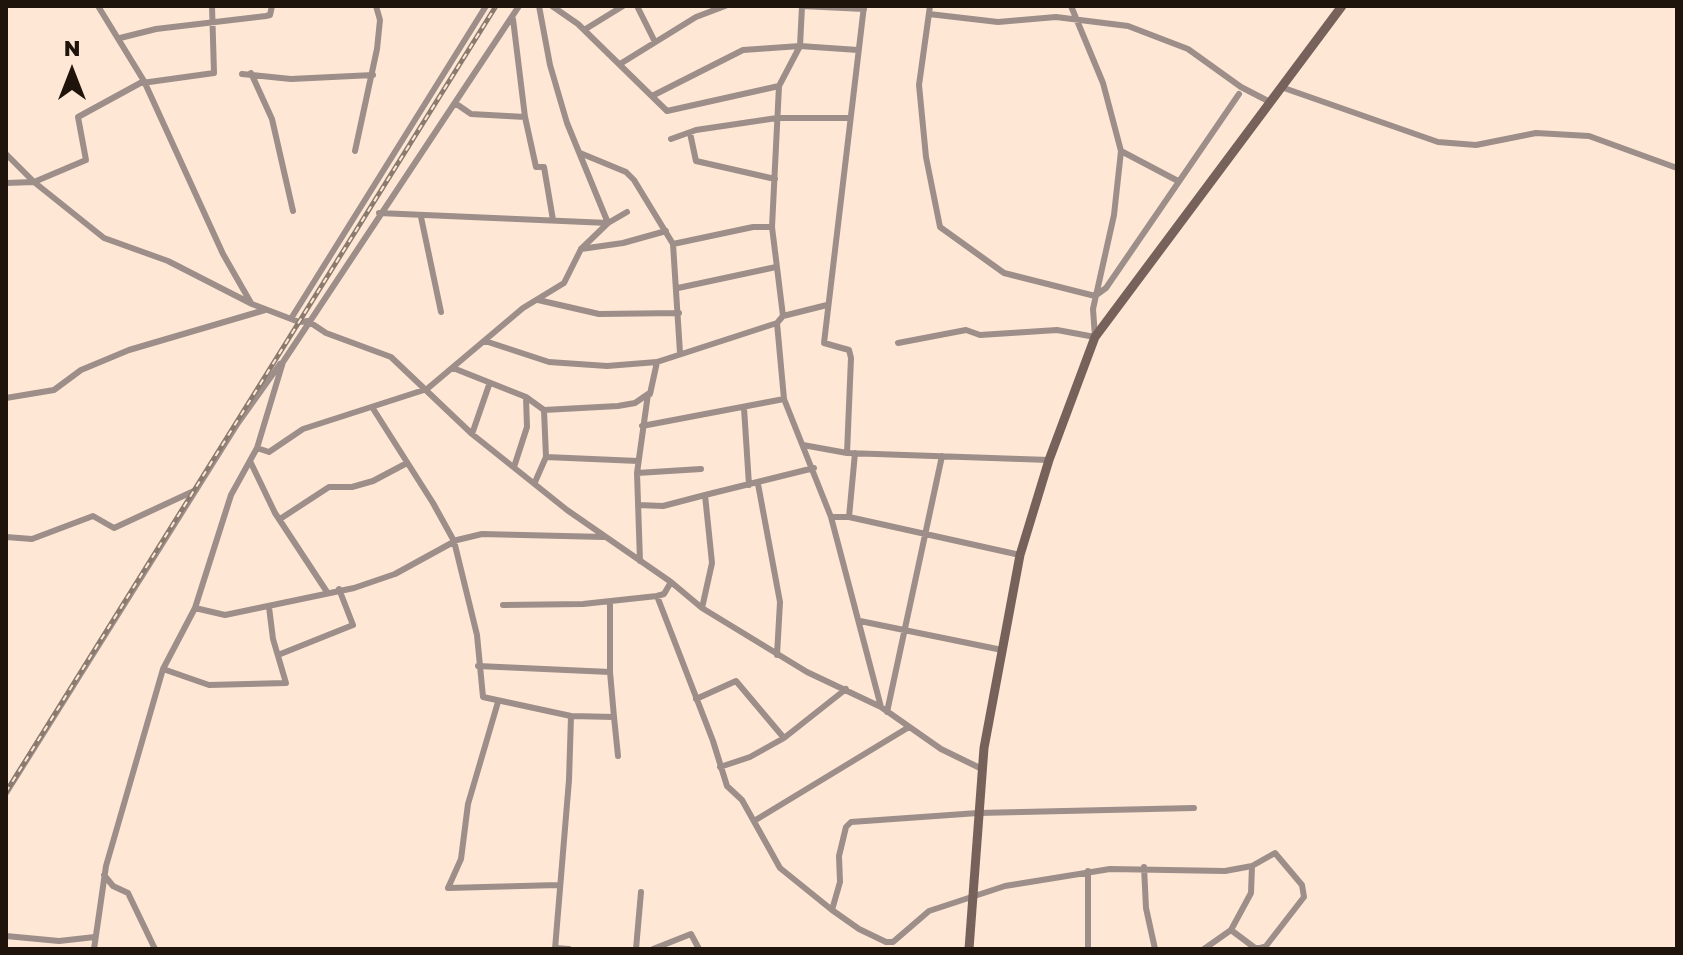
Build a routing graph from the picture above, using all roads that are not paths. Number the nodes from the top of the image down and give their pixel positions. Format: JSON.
{"nodes":[{"id":1,"x":98,"y":6,"type":"edge"},
{"id":2,"x":212,"y":6,"type":"edge"},
{"id":3,"x":272,"y":6,"type":"edge"},
{"id":4,"x":376,"y":6,"type":"edge"},
{"id":5,"x":486,"y":6,"type":"edge"},
{"id":6,"x":519,"y":6,"type":"edge"},
{"id":7,"x":539,"y":6,"type":"edge"},
{"id":8,"x":552,"y":6,"type":"edge"},
{"id":9,"x":623,"y":6,"type":"edge"},
{"id":10,"x":637,"y":6,"type":"edge"},
{"id":11,"x":725,"y":6,"type":"edge"},
{"id":12,"x":1071,"y":6,"type":"edge"},
{"id":13,"x":1342,"y":6,"type":"edge"},
{"id":14,"x":864,"y":8,"type":"edge"},
{"id":15,"x":929,"y":10,"type":"edge"},
{"id":16,"x":513,"y":19,"type":"junction"},
{"id":17,"x":1077,"y":19,"type":"junction"},
{"id":18,"x":213,"y":22,"type":"junction"},
{"id":19,"x":584,"y":30,"type":"junction"},
{"id":20,"x":120,"y":38,"type":"junction"},
{"id":21,"x":655,"y":42,"type":"junction"},
{"id":22,"x":800,"y":46,"type":"junction"},
{"id":23,"x":858,"y":50,"type":"junction"},
{"id":24,"x":620,"y":64,"type":"junction"},
{"id":25,"x":251,"y":73,"type":"junction"},
{"id":26,"x":242,"y":74,"type":"dead end"},
{"id":27,"x":373,"y":75,"type":"junction"},
{"id":28,"x":143,"y":82,"type":"junction"},
{"id":29,"x":779,"y":86,"type":"junction"},
{"id":30,"x":1281,"y":87,"type":"junction"},
{"id":31,"x":1239,"y":94,"type":"dead end"},
{"id":32,"x":652,"y":96,"type":"junction"},
{"id":33,"x":1270,"y":102,"type":"junction"},
{"id":34,"x":455,"y":103,"type":"junction"},
{"id":35,"x":525,"y":117,"type":"junction"},
{"id":36,"x":777,"y":118,"type":"junction"},
{"id":37,"x":848,"y":118,"type":"junction"},
{"id":38,"x":690,"y":133,"type":"junction"},
{"id":39,"x":671,"y":139,"type":"dead end"},
{"id":40,"x":355,"y":151,"type":"dead end"},
{"id":41,"x":1121,"y":151,"type":"junction"},
{"id":42,"x":580,"y":153,"type":"junction"},
{"id":43,"x":6,"y":154,"type":"edge"},
{"id":44,"x":1677,"y":168,"type":"edge"},
{"id":45,"x":775,"y":179,"type":"junction"},
{"id":46,"x":1178,"y":181,"type":"junction"},
{"id":47,"x":34,"y":182,"type":"junction"},
{"id":48,"x":6,"y":183,"type":"edge"},
{"id":49,"x":293,"y":211,"type":"dead end"},
{"id":50,"x":627,"y":212,"type":"dead end"},
{"id":51,"x":379,"y":213,"type":"junction"},
{"id":52,"x":421,"y":217,"type":"junction"},
{"id":53,"x":553,"y":220,"type":"junction"},
{"id":54,"x":608,"y":223,"type":"junction"},
{"id":55,"x":772,"y":227,"type":"junction"},
{"id":56,"x":666,"y":231,"type":"junction"},
{"id":57,"x":673,"y":244,"type":"junction"},
{"id":58,"x":581,"y":249,"type":"junction"},
{"id":59,"x":776,"y":267,"type":"junction"},
{"id":60,"x":678,"y":288,"type":"junction"},
{"id":61,"x":1095,"y":296,"type":"junction"},
{"id":62,"x":538,"y":300,"type":"junction"},
{"id":63,"x":252,"y":304,"type":"junction"},
{"id":64,"x":827,"y":305,"type":"junction"},
{"id":65,"x":267,"y":309,"type":"junction"},
{"id":66,"x":441,"y":312,"type":"dead end"},
{"id":67,"x":679,"y":313,"type":"junction"},
{"id":68,"x":783,"y":316,"type":"junction"},
{"id":69,"x":292,"y":317,"type":"junction"},
{"id":70,"x":308,"y":321,"type":"junction"},
{"id":71,"x":777,"y":323,"type":"junction"},
{"id":72,"x":1095,"y":337,"type":"junction"},
{"id":73,"x":485,"y":341,"type":"junction"},
{"id":74,"x":898,"y":343,"type":"dead end"},
{"id":75,"x":288,"y":353,"type":"junction"},
{"id":76,"x":680,"y":353,"type":"junction"},
{"id":77,"x":657,"y":362,"type":"junction"},
{"id":78,"x":453,"y":368,"type":"junction"},
{"id":79,"x":489,"y":385,"type":"junction"},
{"id":80,"x":427,"y":389,"type":"junction"},
{"id":81,"x":649,"y":394,"type":"junction"},
{"id":82,"x":526,"y":397,"type":"junction"},
{"id":83,"x":6,"y":398,"type":"edge"},
{"id":84,"x":784,"y":399,"type":"junction"},
{"id":85,"x":372,"y":407,"type":"junction"},
{"id":86,"x":744,"y":408,"type":"junction"},
{"id":87,"x":544,"y":410,"type":"junction"},
{"id":88,"x":642,"y":426,"type":"junction"},
{"id":89,"x":472,"y":434,"type":"junction"},
{"id":90,"x":803,"y":445,"type":"junction"},
{"id":91,"x":257,"y":448,"type":"junction"},
{"id":92,"x":847,"y":453,"type":"junction"},
{"id":93,"x":855,"y":453,"type":"junction"},
{"id":94,"x":942,"y":456,"type":"junction"},
{"id":95,"x":546,"y":457,"type":"junction"},
{"id":96,"x":1049,"y":460,"type":"junction"},
{"id":97,"x":250,"y":461,"type":"junction"},
{"id":98,"x":638,"y":461,"type":"junction"},
{"id":99,"x":407,"y":463,"type":"junction"},
{"id":100,"x":514,"y":467,"type":"junction"},
{"id":101,"x":814,"y":468,"type":"junction"},
{"id":102,"x":701,"y":469,"type":"dead end"},
{"id":103,"x":637,"y":473,"type":"junction"},
{"id":104,"x":535,"y":482,"type":"junction"},
{"id":105,"x":758,"y":484,"type":"junction"},
{"id":106,"x":749,"y":485,"type":"junction"},
{"id":107,"x":196,"y":490,"type":"junction"},
{"id":108,"x":705,"y":495,"type":"junction"},
{"id":109,"x":638,"y":505,"type":"junction"},
{"id":110,"x":831,"y":517,"type":"junction"},
{"id":111,"x":849,"y":517,"type":"junction"},
{"id":112,"x":280,"y":519,"type":"junction"},
{"id":113,"x":928,"y":534,"type":"junction"},
{"id":114,"x":6,"y":537,"type":"edge"},
{"id":115,"x":604,"y":537,"type":"junction"},
{"id":116,"x":454,"y":541,"type":"junction"},
{"id":117,"x":1020,"y":555,"type":"junction"},
{"id":118,"x":640,"y":561,"type":"junction"},
{"id":119,"x":671,"y":582,"type":"junction"},
{"id":120,"x":339,"y":589,"type":"junction"},
{"id":121,"x":327,"y":592,"type":"junction"},
{"id":122,"x":657,"y":596,"type":"junction"},
{"id":123,"x":610,"y":602,"type":"junction"},
{"id":124,"x":503,"y":605,"type":"dead end"},
{"id":125,"x":269,"y":607,"type":"junction"},
{"id":126,"x":195,"y":608,"type":"junction"},
{"id":127,"x":702,"y":608,"type":"junction"},
{"id":128,"x":860,"y":621,"type":"junction"},
{"id":129,"x":907,"y":631,"type":"junction"},
{"id":130,"x":1002,"y":650,"type":"junction"},
{"id":131,"x":278,"y":655,"type":"junction"},
{"id":132,"x":777,"y":655,"type":"junction"},
{"id":133,"x":478,"y":666,"type":"junction"},
{"id":134,"x":163,"y":669,"type":"junction"},
{"id":135,"x":610,"y":672,"type":"junction"},
{"id":136,"x":846,"y":689,"type":"junction"},
{"id":137,"x":696,"y":699,"type":"junction"},
{"id":138,"x":498,"y":702,"type":"junction"},
{"id":139,"x":884,"y":710,"type":"junction"},
{"id":140,"x":571,"y":716,"type":"junction"},
{"id":141,"x":614,"y":717,"type":"junction"},
{"id":142,"x":909,"y":727,"type":"junction"},
{"id":143,"x":784,"y":738,"type":"junction"},
{"id":144,"x":618,"y":756,"type":"dead end"},
{"id":145,"x":720,"y":767,"type":"junction"},
{"id":146,"x":982,"y":769,"type":"junction"},
{"id":147,"x":6,"y":793,"type":"edge"},
{"id":148,"x":1194,"y":808,"type":"dead end"},
{"id":149,"x":978,"y":813,"type":"junction"},
{"id":150,"x":754,"y":821,"type":"junction"},
{"id":151,"x":1252,"y":866,"type":"junction"},
{"id":152,"x":1144,"y":867,"type":"junction"},
{"id":153,"x":1088,"y":871,"type":"junction"},
{"id":154,"x":104,"y":875,"type":"junction"},
{"id":155,"x":558,"y":885,"type":"junction"},
{"id":156,"x":641,"y":892,"type":"dead end"},
{"id":157,"x":972,"y":896,"type":"junction"},
{"id":158,"x":832,"y":910,"type":"junction"},
{"id":159,"x":1231,"y":930,"type":"junction"},
{"id":160,"x":6,"y":936,"type":"edge"},
{"id":161,"x":95,"y":937,"type":"junction"},
{"id":162,"x":894,"y":945,"type":"edge"},
{"id":163,"x":665,"y":947,"type":"edge"},
{"id":164,"x":555,"y":948,"type":"edge"},
{"id":165,"x":94,"y":949,"type":"edge"},
{"id":166,"x":155,"y":949,"type":"edge"},
{"id":167,"x":569,"y":949,"type":"edge"},
{"id":168,"x":636,"y":949,"type":"edge"},
{"id":169,"x":653,"y":949,"type":"edge"},
{"id":170,"x":699,"y":949,"type":"edge"},
{"id":171,"x":969,"y":949,"type":"edge"},
{"id":172,"x":1088,"y":949,"type":"edge"},
{"id":173,"x":1155,"y":949,"type":"edge"},
{"id":174,"x":1204,"y":949,"type":"edge"}],
"edges":[{"from":1,"to":20,"type":"street"},
{"from":2,"to":18,"type":"street"},
{"from":3,"to":18,"type":"street"},
{"from":4,"to":27,"type":"street"},
{"from":5,"to":69,"type":"street"},
{"from":6,"to":16,"type":"street"},
{"from":7,"to":42,"type":"street"},
{"from":8,"to":19,"type":"street"},
{"from":9,"to":19,"type":"street"},
{"from":10,"to":21,"type":"street"},
{"from":11,"to":21,"type":"street"},
{"from":12,"to":17,"type":"street"},
{"from":13,"to":30,"type":"street"},
{"from":14,"to":22,"type":"street"},
{"from":14,"to":23,"type":"street"},
{"from":15,"to":17,"type":"street"},
{"from":15,"to":61,"type":"street"},
{"from":16,"to":34,"type":"street"},
{"from":16,"to":35,"type":"street"},
{"from":17,"to":33,"type":"street"},
{"from":17,"to":41,"type":"street"},
{"from":18,"to":20,"type":"street"},
{"from":18,"to":28,"type":"street"},
{"from":19,"to":24,"type":"street"},
{"from":20,"to":28,"type":"street"},
{"from":21,"to":24,"type":"street"},
{"from":22,"to":23,"type":"street"},
{"from":22,"to":29,"type":"street"},
{"from":22,"to":32,"type":"street"},
{"from":23,"to":37,"type":"street"},
{"from":24,"to":32,"type":"street"},
{"from":25,"to":26,"type":"street"},
{"from":25,"to":27,"type":"street"},
{"from":25,"to":49,"type":"street"},
{"from":27,"to":40,"type":"street"},
{"from":28,"to":47,"type":"street"},
{"from":28,"to":63,"type":"street"},
{"from":29,"to":32,"type":"street"},
{"from":29,"to":36,"type":"street"},
{"from":30,"to":33,"type":"street"},
{"from":30,"to":44,"type":"street"},
{"from":31,"to":46,"type":"street"},
{"from":33,"to":72,"type":"street"},
{"from":34,"to":35,"type":"street"},
{"from":34,"to":51,"type":"street"},
{"from":35,"to":53,"type":"street"},
{"from":36,"to":37,"type":"street"},
{"from":36,"to":38,"type":"street"},
{"from":36,"to":45,"type":"street"},
{"from":37,"to":64,"type":"street"},
{"from":38,"to":39,"type":"street"},
{"from":38,"to":45,"type":"street"},
{"from":41,"to":46,"type":"street"},
{"from":41,"to":61,"type":"street"},
{"from":42,"to":54,"type":"street"},
{"from":42,"to":56,"type":"street"},
{"from":43,"to":47,"type":"street"},
{"from":45,"to":55,"type":"street"},
{"from":46,"to":61,"type":"street"},
{"from":47,"to":48,"type":"street"},
{"from":47,"to":63,"type":"street"},
{"from":50,"to":54,"type":"street"},
{"from":51,"to":52,"type":"street"},
{"from":51,"to":70,"type":"street"},
{"from":52,"to":53,"type":"street"},
{"from":52,"to":66,"type":"street"},
{"from":53,"to":54,"type":"street"},
{"from":54,"to":58,"type":"street"},
{"from":55,"to":57,"type":"street"},
{"from":55,"to":59,"type":"street"},
{"from":56,"to":57,"type":"street"},
{"from":56,"to":58,"type":"street"},
{"from":57,"to":60,"type":"street"},
{"from":58,"to":62,"type":"street"},
{"from":59,"to":60,"type":"street"},
{"from":59,"to":68,"type":"street"},
{"from":60,"to":67,"type":"street"},
{"from":61,"to":72,"type":"street"},
{"from":62,"to":67,"type":"street"},
{"from":62,"to":73,"type":"street"},
{"from":63,"to":65,"type":"street"},
{"from":64,"to":68,"type":"street"},
{"from":64,"to":92,"type":"street"},
{"from":65,"to":69,"type":"street"},
{"from":65,"to":83,"type":"street"},
{"from":67,"to":76,"type":"street"},
{"from":68,"to":71,"type":"street"},
{"from":69,"to":70,"type":"street"},
{"from":70,"to":75,"type":"street"},
{"from":70,"to":80,"type":"street"},
{"from":71,"to":76,"type":"street"},
{"from":71,"to":84,"type":"street"},
{"from":72,"to":74,"type":"street"},
{"from":72,"to":96,"type":"street"},
{"from":73,"to":77,"type":"street"},
{"from":73,"to":78,"type":"street"},
{"from":75,"to":91,"type":"street"},
{"from":75,"to":107,"type":"street"},
{"from":76,"to":77,"type":"street"},
{"from":77,"to":81,"type":"street"},
{"from":78,"to":79,"type":"street"},
{"from":78,"to":80,"type":"street"},
{"from":79,"to":82,"type":"street"},
{"from":79,"to":89,"type":"street"},
{"from":80,"to":85,"type":"street"},
{"from":80,"to":89,"type":"street"},
{"from":81,"to":87,"type":"street"},
{"from":81,"to":88,"type":"street"},
{"from":82,"to":87,"type":"street"},
{"from":82,"to":100,"type":"street"},
{"from":84,"to":86,"type":"street"},
{"from":84,"to":90,"type":"street"},
{"from":85,"to":91,"type":"street"},
{"from":85,"to":99,"type":"street"},
{"from":86,"to":88,"type":"street"},
{"from":86,"to":106,"type":"street"},
{"from":87,"to":95,"type":"street"},
{"from":88,"to":98,"type":"street"},
{"from":89,"to":100,"type":"street"},
{"from":90,"to":92,"type":"street"},
{"from":90,"to":101,"type":"street"},
{"from":91,"to":97,"type":"street"},
{"from":92,"to":93,"type":"street"},
{"from":93,"to":94,"type":"street"},
{"from":93,"to":111,"type":"street"},
{"from":94,"to":96,"type":"street"},
{"from":94,"to":113,"type":"street"},
{"from":95,"to":98,"type":"street"},
{"from":95,"to":104,"type":"street"},
{"from":96,"to":117,"type":"street"},
{"from":97,"to":112,"type":"street"},
{"from":97,"to":126,"type":"street"},
{"from":98,"to":103,"type":"street"},
{"from":99,"to":112,"type":"street"},
{"from":99,"to":116,"type":"street"},
{"from":100,"to":104,"type":"street"},
{"from":101,"to":105,"type":"street"},
{"from":101,"to":110,"type":"street"},
{"from":102,"to":103,"type":"street"},
{"from":103,"to":109,"type":"street"},
{"from":104,"to":115,"type":"street"},
{"from":105,"to":106,"type":"street"},
{"from":105,"to":132,"type":"street"},
{"from":106,"to":108,"type":"street"},
{"from":107,"to":114,"type":"street"},
{"from":107,"to":147,"type":"street"},
{"from":108,"to":109,"type":"street"},
{"from":108,"to":127,"type":"street"},
{"from":109,"to":118,"type":"street"},
{"from":110,"to":111,"type":"street"},
{"from":110,"to":128,"type":"street"},
{"from":111,"to":113,"type":"street"},
{"from":112,"to":121,"type":"street"},
{"from":113,"to":117,"type":"street"},
{"from":113,"to":129,"type":"street"},
{"from":115,"to":116,"type":"street"},
{"from":115,"to":118,"type":"street"},
{"from":116,"to":120,"type":"street"},
{"from":116,"to":133,"type":"street"},
{"from":117,"to":130,"type":"street"},
{"from":118,"to":119,"type":"street"},
{"from":119,"to":122,"type":"street"},
{"from":119,"to":127,"type":"street"},
{"from":120,"to":121,"type":"street"},
{"from":120,"to":131,"type":"street"},
{"from":121,"to":125,"type":"street"},
{"from":122,"to":123,"type":"street"},
{"from":122,"to":137,"type":"street"},
{"from":123,"to":124,"type":"street"},
{"from":123,"to":135,"type":"street"},
{"from":125,"to":126,"type":"street"},
{"from":125,"to":131,"type":"street"},
{"from":126,"to":134,"type":"street"},
{"from":127,"to":132,"type":"street"},
{"from":128,"to":129,"type":"street"},
{"from":128,"to":139,"type":"street"},
{"from":129,"to":130,"type":"street"},
{"from":129,"to":139,"type":"street"},
{"from":130,"to":146,"type":"street"},
{"from":131,"to":134,"type":"street"},
{"from":132,"to":136,"type":"street"},
{"from":133,"to":135,"type":"street"},
{"from":133,"to":138,"type":"street"},
{"from":134,"to":154,"type":"street"},
{"from":135,"to":141,"type":"street"},
{"from":136,"to":139,"type":"street"},
{"from":136,"to":143,"type":"street"},
{"from":137,"to":143,"type":"street"},
{"from":137,"to":145,"type":"street"},
{"from":138,"to":140,"type":"street"},
{"from":138,"to":155,"type":"street"},
{"from":139,"to":142,"type":"street"},
{"from":140,"to":141,"type":"street"},
{"from":140,"to":155,"type":"street"},
{"from":141,"to":144,"type":"street"},
{"from":142,"to":146,"type":"street"},
{"from":142,"to":150,"type":"street"},
{"from":143,"to":145,"type":"street"},
{"from":145,"to":150,"type":"street"},
{"from":146,"to":149,"type":"street"},
{"from":148,"to":149,"type":"street"},
{"from":149,"to":157,"type":"street"},
{"from":149,"to":158,"type":"street"},
{"from":150,"to":158,"type":"street"},
{"from":151,"to":152,"type":"street"},
{"from":151,"to":159,"type":"street"},
{"from":151,"to":159,"type":"street"},
{"from":152,"to":153,"type":"street"},
{"from":152,"to":173,"type":"street"},
{"from":153,"to":157,"type":"street"},
{"from":153,"to":172,"type":"street"},
{"from":154,"to":161,"type":"street"},
{"from":154,"to":166,"type":"street"},
{"from":155,"to":164,"type":"street"},
{"from":156,"to":168,"type":"street"},
{"from":157,"to":162,"type":"street"},
{"from":157,"to":171,"type":"street"},
{"from":158,"to":162,"type":"street"},
{"from":159,"to":174,"type":"street"},
{"from":160,"to":161,"type":"street"},
{"from":161,"to":165,"type":"street"},
{"from":163,"to":169,"type":"street"},
{"from":163,"to":170,"type":"street"},
{"from":164,"to":167,"type":"street"}]}
